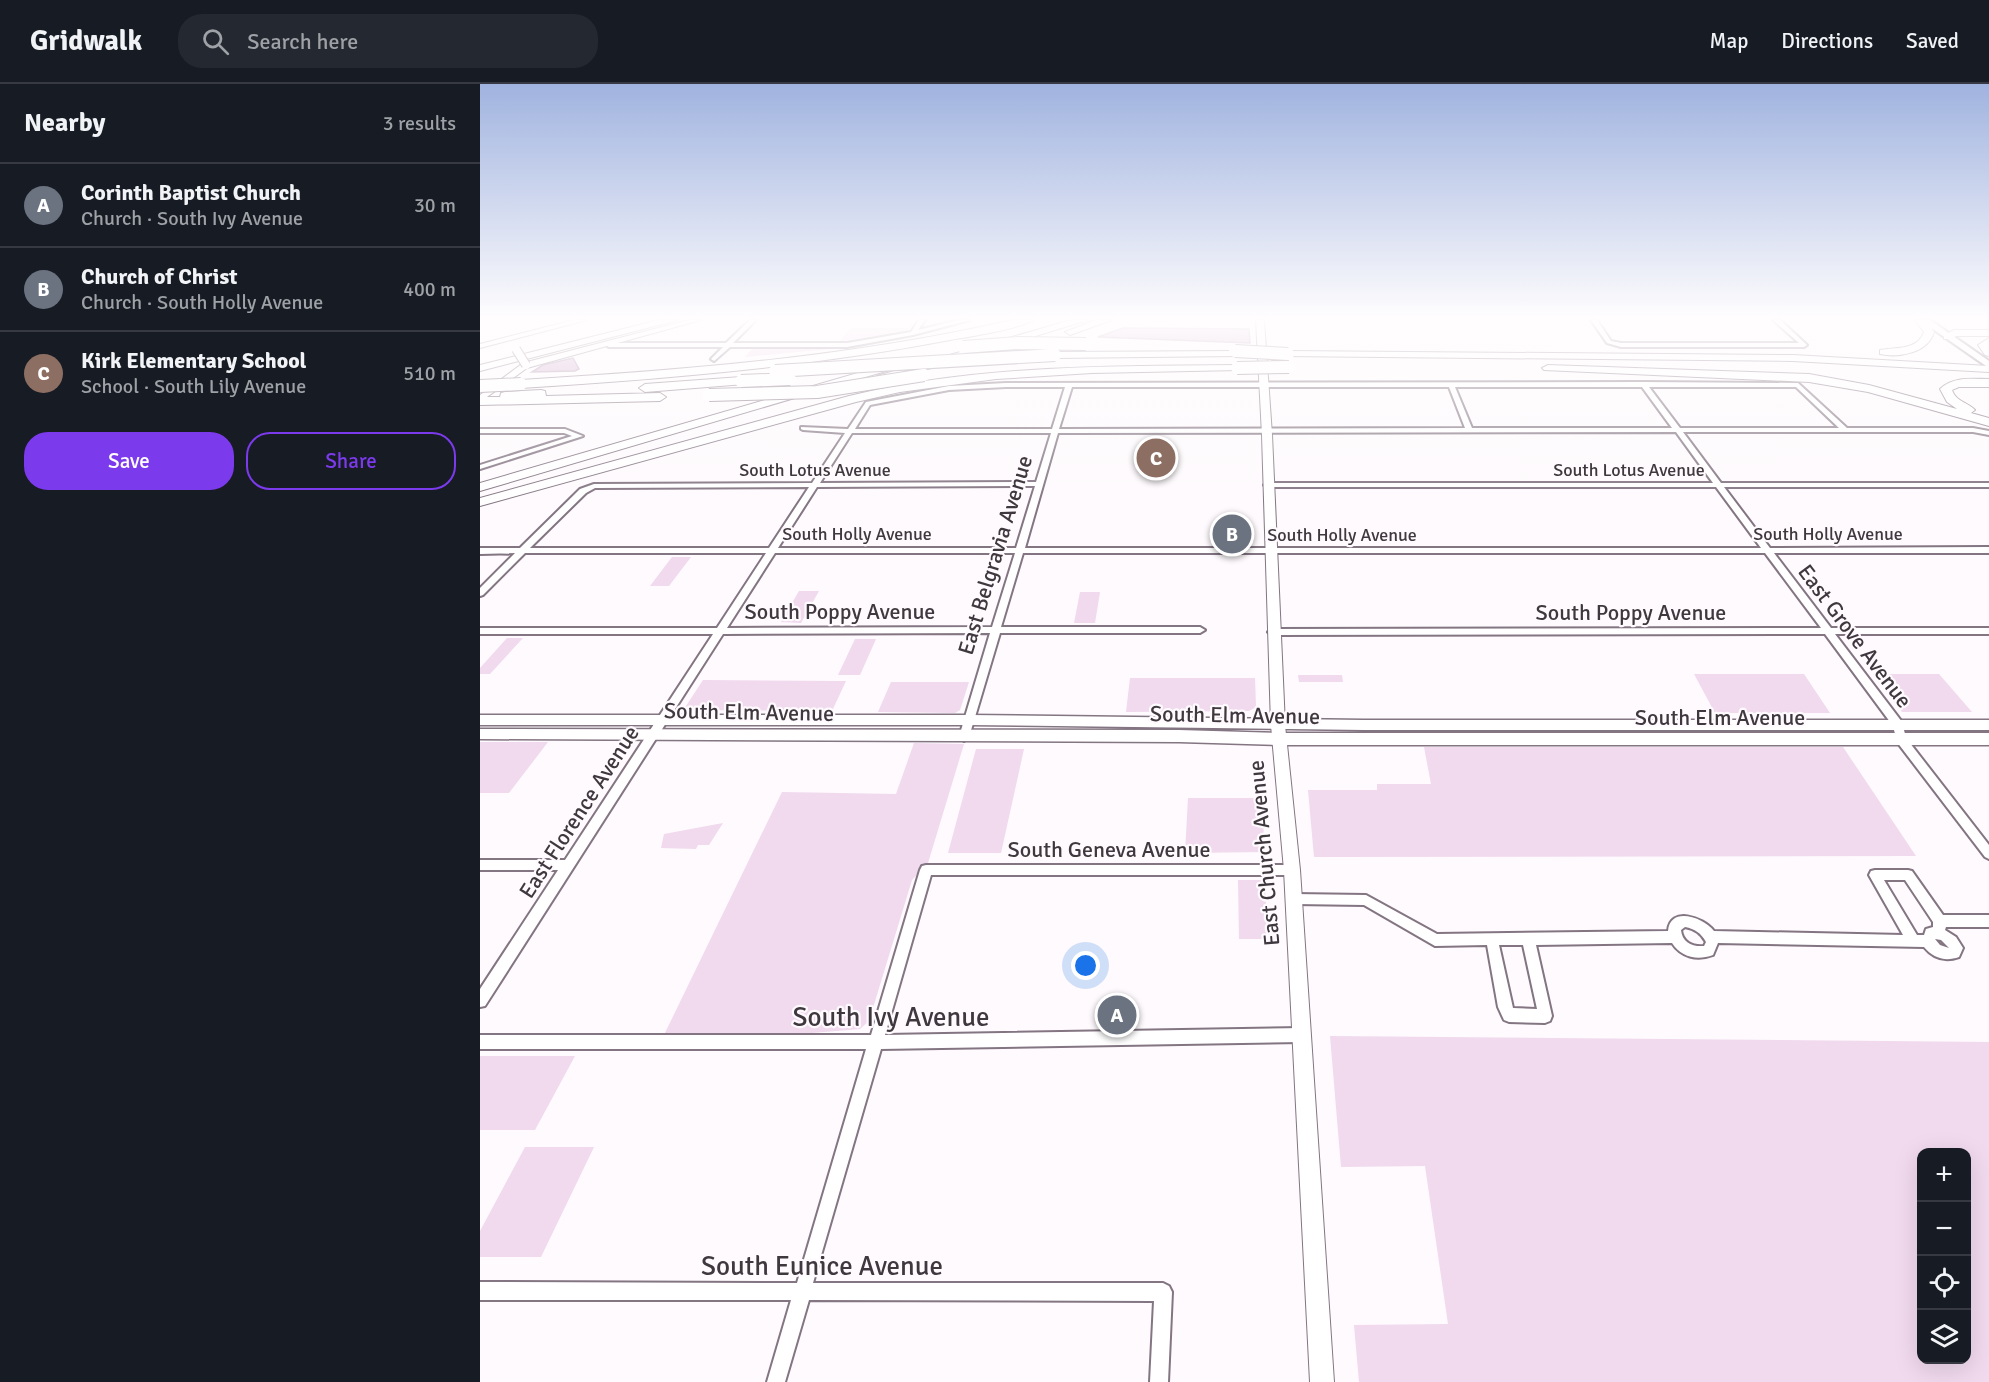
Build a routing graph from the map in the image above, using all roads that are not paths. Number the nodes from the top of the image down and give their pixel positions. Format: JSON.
{"nodes":[{"id":1,"x":505,"y":381,"type":"edge"},
{"id":2,"x":577,"y":381,"type":"edge"},
{"id":3,"x":600,"y":381,"type":"edge"},
{"id":4,"x":749,"y":381,"type":"edge"},
{"id":5,"x":793,"y":381,"type":"edge"},
{"id":6,"x":839,"y":381,"type":"edge"},
{"id":7,"x":880,"y":381,"type":"edge"},
{"id":8,"x":889,"y":381,"type":"edge"},
{"id":9,"x":950,"y":381,"type":"edge"},
{"id":10,"x":1264,"y":381,"type":"edge"},
{"id":11,"x":1823,"y":381,"type":"edge"},
{"id":12,"x":1966,"y":381,"type":"edge"},
{"id":13,"x":1989,"y":382,"type":"edge"},
{"id":14,"x":1643,"y":384,"type":"junction"},
{"id":15,"x":519,"y":385,"type":"junction"},
{"id":16,"x":1069,"y":385,"type":"junction"},
{"id":17,"x":1264,"y":385,"type":"junction"},
{"id":18,"x":1451,"y":385,"type":"junction"},
{"id":19,"x":480,"y":387,"type":"edge"},
{"id":20,"x":502,"y":398,"type":"junction"},
{"id":21,"x":480,"y":399,"type":"edge"},
{"id":22,"x":1989,"y":417,"type":"edge"},
{"id":23,"x":803,"y":428,"type":"dead end"},
{"id":24,"x":1988,"y":429,"type":"edge"},
{"id":25,"x":1469,"y":430,"type":"junction"},
{"id":26,"x":1677,"y":430,"type":"junction"},
{"id":27,"x":1845,"y":430,"type":"junction"},
{"id":28,"x":480,"y":431,"type":"edge"},
{"id":29,"x":849,"y":431,"type":"junction"},
{"id":30,"x":1056,"y":431,"type":"junction"},
{"id":31,"x":1267,"y":431,"type":"junction"},
{"id":32,"x":480,"y":467,"type":"edge"},
{"id":33,"x":515,"y":476,"type":"junction"},
{"id":34,"x":1040,"y":484,"type":"junction"},
{"id":35,"x":814,"y":485,"type":"junction"},
{"id":36,"x":1268,"y":485,"type":"junction"},
{"id":37,"x":1718,"y":485,"type":"junction"},
{"id":38,"x":1989,"y":485,"type":"edge"},
{"id":39,"x":480,"y":487,"type":"edge"},
{"id":40,"x":480,"y":500,"type":"edge"},
{"id":41,"x":1766,"y":550,"type":"junction"},
{"id":42,"x":1989,"y":550,"type":"edge"},
{"id":43,"x":480,"y":551,"type":"edge"},
{"id":44,"x":522,"y":551,"type":"junction"},
{"id":45,"x":772,"y":551,"type":"junction"},
{"id":46,"x":1020,"y":551,"type":"junction"},
{"id":47,"x":1271,"y":551,"type":"junction"},
{"id":48,"x":480,"y":593,"type":"edge"},
{"id":49,"x":996,"y":630,"type":"junction"},
{"id":50,"x":1200,"y":630,"type":"dead end"},
{"id":51,"x":480,"y":631,"type":"edge"},
{"id":52,"x":720,"y":631,"type":"junction"},
{"id":53,"x":1826,"y":631,"type":"junction"},
{"id":54,"x":1989,"y":631,"type":"edge"},
{"id":55,"x":1273,"y":632,"type":"junction"},
{"id":56,"x":663,"y":719,"type":"junction"},
{"id":57,"x":480,"y":720,"type":"edge"},
{"id":58,"x":969,"y":720,"type":"junction"},
{"id":59,"x":1989,"y":725,"type":"edge"},
{"id":60,"x":1278,"y":732,"type":"junction"},
{"id":61,"x":1900,"y":732,"type":"junction"},
{"id":62,"x":480,"y":734,"type":"edge"},
{"id":63,"x":653,"y":734,"type":"junction"},
{"id":64,"x":964,"y":737,"type":"junction"},
{"id":65,"x":1989,"y":739,"type":"edge"},
{"id":66,"x":1989,"y":854,"type":"edge"},
{"id":67,"x":480,"y":865,"type":"edge"},
{"id":68,"x":566,"y":865,"type":"junction"},
{"id":69,"x":1292,"y":870,"type":"junction"},
{"id":70,"x":1294,"y":898,"type":"junction"},
{"id":71,"x":1989,"y":921,"type":"edge"},
{"id":72,"x":1936,"y":932,"type":"junction"},
{"id":73,"x":1710,"y":937,"type":"junction"},
{"id":74,"x":1675,"y":938,"type":"junction"},
{"id":75,"x":1912,"y":939,"type":"junction"},
{"id":76,"x":1492,"y":940,"type":"junction"},
{"id":77,"x":1528,"y":940,"type":"junction"},
{"id":78,"x":480,"y":1000,"type":"edge"},
{"id":79,"x":1302,"y":1035,"type":"junction"},
{"id":80,"x":480,"y":1041,"type":"edge"},
{"id":81,"x":876,"y":1042,"type":"junction"},
{"id":82,"x":480,"y":1291,"type":"edge"},
{"id":83,"x":802,"y":1291,"type":"junction"},
{"id":84,"x":776,"y":1382,"type":"edge"},
{"id":85,"x":1159,"y":1382,"type":"edge"},
{"id":86,"x":1322,"y":1382,"type":"edge"}],
"edges":[{"from":1,"to":21,"type":"street"},
{"from":2,"to":15,"type":"highway"},
{"from":3,"to":15,"type":"highway","bridge":true},
{"from":4,"to":20,"type":"highway","bridge":true},
{"from":5,"to":33,"type":"highway","bridge":true},
{"from":6,"to":33,"type":"highway"},
{"from":7,"to":40,"type":"highway"},
{"from":8,"to":20,"type":"highway","bridge":true},
{"from":9,"to":40,"type":"highway"},
{"from":10,"to":17,"type":"street","name":"East Church Avenue"},
{"from":11,"to":24,"type":"highway"},
{"from":12,"to":13,"type":"highway"},
{"from":13,"to":22,"type":"highway"},
{"from":14,"to":18,"type":"street"},
{"from":14,"to":26,"type":"street","name":"East Grove Avenue"},
{"from":14,"to":27,"type":"street"},
{"from":15,"to":19,"type":"highway","bridge":true},
{"from":16,"to":17,"type":"street"},
{"from":16,"to":29,"type":"street","name":"East Florence Avenue"},
{"from":16,"to":30,"type":"street","name":"East Belgravia Avenue"},
{"from":17,"to":18,"type":"street"},
{"from":17,"to":31,"type":"street","name":"East Church Avenue"},
{"from":18,"to":25,"type":"street"},
{"from":20,"to":21,"type":"highway"},
{"from":23,"to":29,"type":"street"},
{"from":24,"to":27,"type":"street"},
{"from":25,"to":26,"type":"street"},
{"from":25,"to":31,"type":"street"},
{"from":26,"to":27,"type":"street"},
{"from":26,"to":37,"type":"street","name":"East Grove Avenue"},
{"from":28,"to":32,"type":"street"},
{"from":29,"to":30,"type":"street"},
{"from":29,"to":35,"type":"street","name":"East Florence Avenue"},
{"from":30,"to":31,"type":"street"},
{"from":30,"to":34,"type":"street","name":"East Belgravia Avenue"},
{"from":31,"to":36,"type":"street","name":"East Church Avenue"},
{"from":33,"to":39,"type":"highway"},
{"from":34,"to":35,"type":"street","name":"South Lotus Avenue"},
{"from":34,"to":46,"type":"street","name":"East Belgravia Avenue"},
{"from":35,"to":44,"type":"street","name":"South Lotus Avenue"},
{"from":35,"to":45,"type":"street","name":"East Florence Avenue"},
{"from":36,"to":37,"type":"street","name":"South Lotus Avenue"},
{"from":36,"to":47,"type":"street","name":"East Church Avenue"},
{"from":37,"to":38,"type":"street","name":"South Lotus Avenue"},
{"from":37,"to":41,"type":"street","name":"East Grove Avenue"},
{"from":41,"to":42,"type":"street","name":"South Holly Avenue"},
{"from":41,"to":47,"type":"street","name":"South Holly Avenue"},
{"from":41,"to":53,"type":"street","name":"East Grove Avenue"},
{"from":43,"to":44,"type":"street","name":"South Holly Avenue"},
{"from":44,"to":45,"type":"street","name":"South Holly Avenue"},
{"from":44,"to":48,"type":"street"},
{"from":45,"to":46,"type":"street","name":"South Holly Avenue"},
{"from":45,"to":52,"type":"street","name":"East Florence Avenue"},
{"from":46,"to":47,"type":"street","name":"South Holly Avenue"},
{"from":46,"to":49,"type":"street","name":"East Belgravia Avenue"},
{"from":47,"to":55,"type":"street","name":"East Church Avenue"},
{"from":49,"to":50,"type":"street","name":"South Poppy Avenue"},
{"from":49,"to":52,"type":"street","name":"South Poppy Avenue"},
{"from":49,"to":58,"type":"street","name":"East Belgravia Avenue"},
{"from":51,"to":52,"type":"street","name":"South Poppy Avenue"},
{"from":52,"to":56,"type":"street","name":"East Florence Avenue"},
{"from":53,"to":54,"type":"street","name":"South Poppy Avenue"},
{"from":53,"to":55,"type":"street","name":"South Poppy Avenue"},
{"from":53,"to":61,"type":"street","name":"East Grove Avenue"},
{"from":55,"to":60,"type":"street","name":"East Church Avenue"},
{"from":56,"to":57,"type":"main road","name":"South Elm Avenue"},
{"from":56,"to":58,"type":"main road","name":"South Elm Avenue"},
{"from":56,"to":63,"type":"street","name":"East Florence Avenue"},
{"from":58,"to":60,"type":"main road","name":"South Elm Avenue"},
{"from":58,"to":64,"type":"street","name":"East Belgravia Avenue"},
{"from":59,"to":61,"type":"main road","name":"South Elm Avenue"},
{"from":60,"to":61,"type":"main road","name":"South Elm Avenue"},
{"from":60,"to":64,"type":"main road","name":"South Elm Avenue"},
{"from":60,"to":69,"type":"street","name":"East Church Avenue"},
{"from":61,"to":65,"type":"main road","name":"South Elm Avenue"},
{"from":61,"to":66,"type":"street","name":"East Grove Avenue"},
{"from":62,"to":63,"type":"main road","name":"South Elm Avenue"},
{"from":63,"to":64,"type":"main road","name":"South Elm Avenue"},
{"from":63,"to":68,"type":"street","name":"East Florence Avenue"},
{"from":67,"to":68,"type":"street"},
{"from":68,"to":78,"type":"street","name":"East Florence Avenue"},
{"from":69,"to":70,"type":"street","name":"East Church Avenue"},
{"from":69,"to":81,"type":"street","name":"South Geneva Avenue"},
{"from":70,"to":76,"type":"street"},
{"from":70,"to":79,"type":"street","name":"East Church Avenue"},
{"from":71,"to":72,"type":"street"},
{"from":72,"to":75,"type":"street"},
{"from":72,"to":75,"type":"street"},
{"from":73,"to":74,"type":"street"},
{"from":73,"to":74,"type":"street"},
{"from":73,"to":75,"type":"street"},
{"from":74,"to":77,"type":"street"},
{"from":76,"to":77,"type":"street"},
{"from":76,"to":77,"type":"street"},
{"from":79,"to":81,"type":"street","name":"South Ivy Avenue"},
{"from":79,"to":86,"type":"street","name":"East Church Avenue"},
{"from":80,"to":81,"type":"street","name":"South Ivy Avenue"},
{"from":81,"to":83,"type":"street"},
{"from":82,"to":83,"type":"street","name":"South Eunice Avenue"},
{"from":83,"to":84,"type":"street"},
{"from":83,"to":85,"type":"street","name":"South Eunice Avenue"}]}
